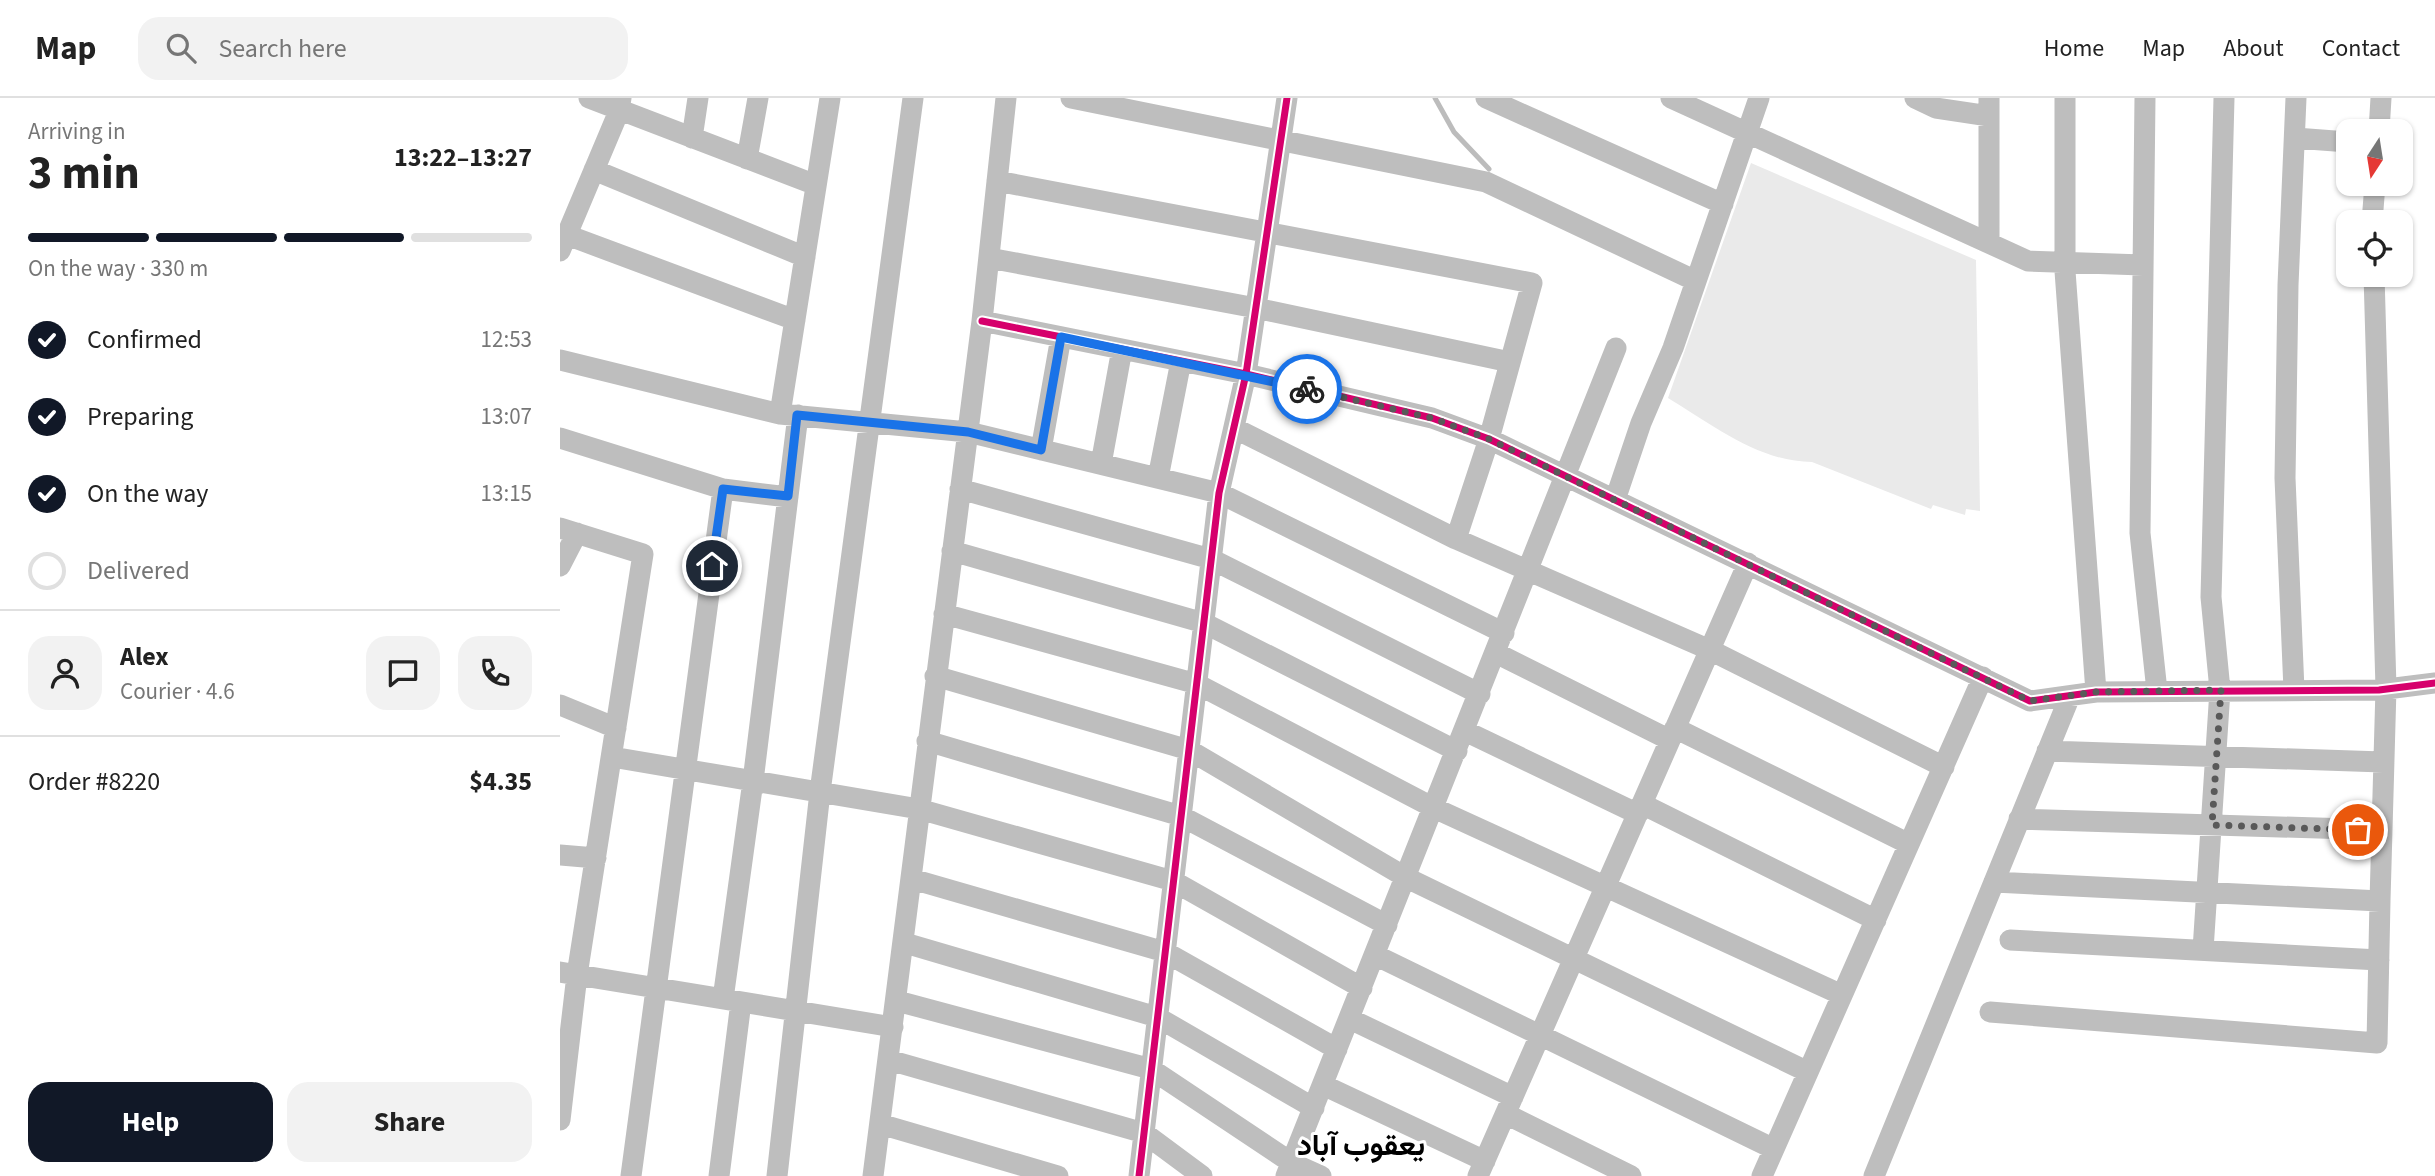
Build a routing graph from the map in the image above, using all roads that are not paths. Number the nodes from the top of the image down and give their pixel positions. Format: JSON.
{"nodes":[{"id":1,"x":589,"y":98,"type":"edge"},
{"id":2,"x":698,"y":98,"type":"edge"},
{"id":3,"x":758,"y":98,"type":"edge"},
{"id":4,"x":830,"y":98,"type":"edge"},
{"id":5,"x":914,"y":98,"type":"edge"},
{"id":6,"x":1006,"y":98,"type":"edge"},
{"id":7,"x":1071,"y":98,"type":"edge"},
{"id":8,"x":1287,"y":98,"type":"edge"},
{"id":9,"x":1486,"y":98,"type":"edge"},
{"id":10,"x":1671,"y":98,"type":"edge"},
{"id":11,"x":1759,"y":98,"type":"edge"},
{"id":12,"x":1915,"y":98,"type":"edge"},
{"id":13,"x":2065,"y":98,"type":"edge"},
{"id":14,"x":2145,"y":98,"type":"edge"},
{"id":15,"x":2224,"y":98,"type":"edge"},
{"id":16,"x":2296,"y":98,"type":"edge"},
{"id":17,"x":2381,"y":98,"type":"edge"},
{"id":18,"x":620,"y":104,"type":"edge"},
{"id":19,"x":1989,"y":107,"type":"edge"},
{"id":20,"x":2380,"y":119,"type":"edge"},
{"id":21,"x":1747,"y":132,"type":"junction"},
{"id":22,"x":692,"y":138,"type":"junction"},
{"id":23,"x":2295,"y":138,"type":"junction"},
{"id":24,"x":1281,"y":140,"type":"junction"},
{"id":25,"x":2336,"y":141,"type":"edge"},
{"id":26,"x":747,"y":159,"type":"junction"},
{"id":27,"x":594,"y":170,"type":"junction"},
{"id":28,"x":998,"y":181,"type":"junction"},
{"id":29,"x":816,"y":185,"type":"junction"},
{"id":30,"x":1723,"y":204,"type":"junction"},
{"id":31,"x":1267,"y":231,"type":"junction"},
{"id":32,"x":1989,"y":242,"type":"junction"},
{"id":33,"x":563,"y":243,"type":"edge"},
{"id":34,"x":805,"y":257,"type":"junction"},
{"id":35,"x":989,"y":258,"type":"junction"},
{"id":36,"x":2065,"y":261,"type":"junction"},
{"id":37,"x":2143,"y":265,"type":"junction"},
{"id":38,"x":1696,"y":281,"type":"junction"},
{"id":39,"x":2374,"y":287,"type":"edge"},
{"id":40,"x":1256,"y":308,"type":"junction"},
{"id":41,"x":795,"y":320,"type":"junction"},
{"id":42,"x":982,"y":321,"type":"junction"},
{"id":43,"x":1061,"y":337,"type":"junction"},
{"id":44,"x":1616,"y":348,"type":"dead end"},
{"id":45,"x":1122,"y":349,"type":"junction"},
{"id":46,"x":560,"y":360,"type":"edge"},
{"id":47,"x":1181,"y":361,"type":"junction"},
{"id":48,"x":1510,"y":362,"type":"junction"},
{"id":49,"x":1246,"y":374,"type":"junction"},
{"id":50,"x":789,"y":414,"type":"junction"},
{"id":51,"x":872,"y":421,"type":"junction"},
{"id":52,"x":1234,"y":428,"type":"junction"},
{"id":53,"x":968,"y":432,"type":"junction"},
{"id":54,"x":560,"y":438,"type":"edge"},
{"id":55,"x":1489,"y":439,"type":"junction"},
{"id":56,"x":1041,"y":450,"type":"junction"},
{"id":57,"x":1101,"y":464,"type":"junction"},
{"id":58,"x":1566,"y":476,"type":"junction"},
{"id":59,"x":1158,"y":478,"type":"junction"},
{"id":60,"x":723,"y":489,"type":"junction"},
{"id":61,"x":960,"y":489,"type":"junction"},
{"id":62,"x":1219,"y":494,"type":"junction"},
{"id":63,"x":788,"y":496,"type":"junction"},
{"id":64,"x":1615,"y":500,"type":"junction"},
{"id":65,"x":569,"y":531,"type":"edge"},
{"id":66,"x":1456,"y":540,"type":"junction"},
{"id":67,"x":952,"y":551,"type":"junction"},
{"id":68,"x":1212,"y":559,"type":"junction"},
{"id":69,"x":1748,"y":563,"type":"junction"},
{"id":70,"x":560,"y":566,"type":"edge"},
{"id":71,"x":1529,"y":571,"type":"junction"},
{"id":72,"x":944,"y":614,"type":"junction"},
{"id":73,"x":1204,"y":624,"type":"junction"},
{"id":74,"x":1500,"y":643,"type":"junction"},
{"id":75,"x":1710,"y":650,"type":"junction"},
{"id":76,"x":935,"y":676,"type":"junction"},
{"id":77,"x":1983,"y":677,"type":"junction"},
{"id":78,"x":2435,"y":682,"type":"edge"},
{"id":79,"x":1197,"y":684,"type":"junction"},
{"id":80,"x":2386,"y":688,"type":"junction"},
{"id":81,"x":2221,"y":690,"type":"junction"},
{"id":82,"x":2294,"y":690,"type":"junction"},
{"id":83,"x":2157,"y":691,"type":"junction"},
{"id":84,"x":2096,"y":692,"type":"junction"},
{"id":85,"x":1480,"y":694,"type":"junction"},
{"id":86,"x":2070,"y":695,"type":"junction"},
{"id":87,"x":560,"y":705,"type":"edge"},
{"id":88,"x":617,"y":728,"type":"junction"},
{"id":89,"x":1673,"y":734,"type":"junction"},
{"id":90,"x":927,"y":741,"type":"junction"},
{"id":91,"x":1461,"y":741,"type":"junction"},
{"id":92,"x":1189,"y":750,"type":"junction"},
{"id":93,"x":2047,"y":751,"type":"junction"},
{"id":94,"x":612,"y":757,"type":"junction"},
{"id":95,"x":2216,"y":757,"type":"junction"},
{"id":96,"x":2383,"y":762,"type":"junction"},
{"id":97,"x":1944,"y":767,"type":"junction"},
{"id":98,"x":684,"y":769,"type":"junction"},
{"id":99,"x":753,"y":781,"type":"junction"},
{"id":100,"x":820,"y":792,"type":"junction"},
{"id":101,"x":1434,"y":808,"type":"junction"},
{"id":102,"x":919,"y":809,"type":"junction"},
{"id":103,"x":1640,"y":809,"type":"junction"},
{"id":104,"x":1181,"y":816,"type":"junction"},
{"id":105,"x":2020,"y":820,"type":"junction"},
{"id":106,"x":2212,"y":825,"type":"junction"},
{"id":107,"x":2382,"y":830,"type":"junction"},
{"id":108,"x":1909,"y":844,"type":"junction"},
{"id":109,"x":560,"y":855,"type":"edge"},
{"id":110,"x":596,"y":858,"type":"junction"},
{"id":111,"x":1406,"y":878,"type":"junction"},
{"id":112,"x":912,"y":879,"type":"junction"},
{"id":113,"x":1173,"y":881,"type":"junction"},
{"id":114,"x":1994,"y":882,"type":"junction"},
{"id":115,"x":1606,"y":887,"type":"junction"},
{"id":116,"x":2208,"y":892,"type":"junction"},
{"id":117,"x":2380,"y":901,"type":"junction"},
{"id":118,"x":1876,"y":920,"type":"junction"},
{"id":119,"x":1387,"y":925,"type":"junction"},
{"id":120,"x":2010,"y":940,"type":"dead end"},
{"id":121,"x":905,"y":943,"type":"junction"},
{"id":122,"x":2203,"y":950,"type":"junction"},
{"id":123,"x":1165,"y":952,"type":"junction"},
{"id":124,"x":1375,"y":956,"type":"junction"},
{"id":125,"x":1574,"y":959,"type":"junction"},
{"id":126,"x":2379,"y":960,"type":"junction"},
{"id":127,"x":568,"y":973,"type":"edge"},
{"id":128,"x":656,"y":988,"type":"junction"},
{"id":129,"x":1362,"y":988,"type":"junction"},
{"id":130,"x":1842,"y":995,"type":"junction"},
{"id":131,"x":732,"y":1000,"type":"junction"},
{"id":132,"x":897,"y":1001,"type":"junction"},
{"id":133,"x":1990,"y":1012,"type":"dead end"},
{"id":134,"x":795,"y":1013,"type":"junction"},
{"id":135,"x":1157,"y":1017,"type":"junction"},
{"id":136,"x":1350,"y":1019,"type":"junction"},
{"id":137,"x":894,"y":1027,"type":"junction"},
{"id":138,"x":1540,"y":1036,"type":"junction"},
{"id":139,"x":1337,"y":1049,"type":"junction"},
{"id":140,"x":889,"y":1060,"type":"junction"},
{"id":141,"x":1151,"y":1069,"type":"junction"},
{"id":142,"x":1808,"y":1072,"type":"junction"},
{"id":143,"x":1323,"y":1086,"type":"junction"},
{"id":144,"x":1510,"y":1105,"type":"junction"},
{"id":145,"x":1314,"y":1108,"type":"junction"},
{"id":146,"x":560,"y":1121,"type":"edge"},
{"id":147,"x":880,"y":1124,"type":"junction"},
{"id":148,"x":1144,"y":1133,"type":"junction"},
{"id":149,"x":1774,"y":1149,"type":"junction"},
{"id":150,"x":1482,"y":1168,"type":"edge"},
{"id":151,"x":1289,"y":1170,"type":"edge"},
{"id":152,"x":631,"y":1176,"type":"edge"},
{"id":153,"x":719,"y":1176,"type":"edge"},
{"id":154,"x":777,"y":1176,"type":"edge"},
{"id":155,"x":873,"y":1176,"type":"edge"},
{"id":156,"x":1058,"y":1176,"type":"edge"},
{"id":157,"x":1139,"y":1176,"type":"edge"},
{"id":158,"x":1202,"y":1176,"type":"edge"},
{"id":159,"x":1321,"y":1176,"type":"edge"},
{"id":160,"x":1631,"y":1176,"type":"edge"},
{"id":161,"x":1762,"y":1176,"type":"edge"},
{"id":162,"x":1874,"y":1176,"type":"edge"}],
"edges":[{"from":1,"to":18,"type":"street"},
{"from":2,"to":22,"type":"street"},
{"from":3,"to":26,"type":"street"},
{"from":4,"to":29,"type":"street"},
{"from":5,"to":51,"type":"street"},
{"from":6,"to":28,"type":"street"},
{"from":7,"to":24,"type":"street"},
{"from":8,"to":24,"type":"street"},
{"from":9,"to":30,"type":"street"},
{"from":10,"to":21,"type":"street"},
{"from":11,"to":21,"type":"street"},
{"from":12,"to":19,"type":"street"},
{"from":13,"to":36,"type":"street"},
{"from":14,"to":37,"type":"street"},
{"from":15,"to":81,"type":"street"},
{"from":16,"to":23,"type":"street"},
{"from":17,"to":20,"type":"street"},
{"from":18,"to":22,"type":"street"},
{"from":18,"to":27,"type":"street"},
{"from":19,"to":32,"type":"street"},
{"from":21,"to":30,"type":"street"},
{"from":21,"to":32,"type":"street"},
{"from":22,"to":26,"type":"street"},
{"from":23,"to":25,"type":"street"},
{"from":23,"to":82,"type":"street"},
{"from":24,"to":31,"type":"street"},
{"from":24,"to":38,"type":"street"},
{"from":26,"to":29,"type":"street"},
{"from":27,"to":33,"type":"street"},
{"from":27,"to":34,"type":"street"},
{"from":28,"to":31,"type":"street"},
{"from":28,"to":35,"type":"street"},
{"from":29,"to":34,"type":"street"},
{"from":30,"to":38,"type":"street"},
{"from":31,"to":40,"type":"street"},
{"from":31,"to":48,"type":"street"},
{"from":32,"to":36,"type":"street"},
{"from":33,"to":41,"type":"street"},
{"from":34,"to":41,"type":"street"},
{"from":35,"to":40,"type":"street"},
{"from":35,"to":42,"type":"street"},
{"from":36,"to":37,"type":"street"},
{"from":36,"to":84,"type":"street"},
{"from":37,"to":83,"type":"street"},
{"from":38,"to":64,"type":"street"},
{"from":39,"to":80,"type":"street"},
{"from":40,"to":48,"type":"street"},
{"from":40,"to":49,"type":"street"},
{"from":41,"to":50,"type":"street"},
{"from":42,"to":43,"type":"street"},
{"from":42,"to":53,"type":"street"},
{"from":43,"to":45,"type":"street"},
{"from":43,"to":56,"type":"street"},
{"from":44,"to":58,"type":"street"},
{"from":45,"to":47,"type":"street"},
{"from":45,"to":57,"type":"street"},
{"from":46,"to":50,"type":"street"},
{"from":47,"to":49,"type":"street"},
{"from":47,"to":59,"type":"street"},
{"from":48,"to":55,"type":"street"},
{"from":49,"to":52,"type":"street"},
{"from":49,"to":55,"type":"street"},
{"from":50,"to":51,"type":"street"},
{"from":50,"to":63,"type":"street"},
{"from":51,"to":53,"type":"street"},
{"from":51,"to":100,"type":"street"},
{"from":52,"to":62,"type":"street"},
{"from":52,"to":66,"type":"street"},
{"from":53,"to":56,"type":"street"},
{"from":53,"to":61,"type":"street"},
{"from":54,"to":60,"type":"street"},
{"from":55,"to":58,"type":"street"},
{"from":55,"to":66,"type":"street"},
{"from":56,"to":57,"type":"street"},
{"from":57,"to":59,"type":"street"},
{"from":58,"to":64,"type":"street"},
{"from":58,"to":71,"type":"street"},
{"from":59,"to":62,"type":"street"},
{"from":60,"to":63,"type":"street"},
{"from":60,"to":98,"type":"street"},
{"from":61,"to":67,"type":"street"},
{"from":61,"to":68,"type":"street"},
{"from":62,"to":68,"type":"street"},
{"from":62,"to":74,"type":"street"},
{"from":63,"to":99,"type":"street"},
{"from":64,"to":69,"type":"street"},
{"from":65,"to":70,"type":"street"},
{"from":65,"to":88,"type":"street"},
{"from":66,"to":71,"type":"street"},
{"from":67,"to":72,"type":"street"},
{"from":67,"to":73,"type":"street"},
{"from":68,"to":73,"type":"street"},
{"from":68,"to":85,"type":"street"},
{"from":69,"to":75,"type":"street"},
{"from":69,"to":77,"type":"street"},
{"from":71,"to":74,"type":"street"},
{"from":71,"to":75,"type":"street"},
{"from":72,"to":76,"type":"street"},
{"from":72,"to":79,"type":"street"},
{"from":73,"to":79,"type":"street"},
{"from":73,"to":91,"type":"street"},
{"from":74,"to":85,"type":"street"},
{"from":74,"to":89,"type":"street"},
{"from":75,"to":89,"type":"street"},
{"from":75,"to":97,"type":"street"},
{"from":76,"to":90,"type":"street"},
{"from":76,"to":92,"type":"street"},
{"from":77,"to":86,"type":"street"},
{"from":77,"to":97,"type":"street"},
{"from":78,"to":80,"type":"street"},
{"from":79,"to":92,"type":"street"},
{"from":79,"to":101,"type":"street"},
{"from":80,"to":82,"type":"street"},
{"from":80,"to":96,"type":"street"},
{"from":81,"to":82,"type":"street"},
{"from":81,"to":83,"type":"street"},
{"from":81,"to":95,"type":"street"},
{"from":83,"to":84,"type":"street"},
{"from":84,"to":86,"type":"street"},
{"from":85,"to":91,"type":"street"},
{"from":86,"to":93,"type":"street"},
{"from":87,"to":88,"type":"street"},
{"from":88,"to":94,"type":"street"},
{"from":89,"to":103,"type":"street"},
{"from":89,"to":108,"type":"street"},
{"from":90,"to":102,"type":"street"},
{"from":90,"to":104,"type":"street"},
{"from":91,"to":101,"type":"street"},
{"from":91,"to":103,"type":"street"},
{"from":92,"to":104,"type":"street"},
{"from":92,"to":111,"type":"street"},
{"from":93,"to":95,"type":"street"},
{"from":93,"to":105,"type":"street"},
{"from":94,"to":98,"type":"street"},
{"from":94,"to":110,"type":"street"},
{"from":95,"to":96,"type":"street"},
{"from":95,"to":106,"type":"street"},
{"from":96,"to":107,"type":"street"},
{"from":97,"to":108,"type":"street"},
{"from":98,"to":99,"type":"street"},
{"from":98,"to":128,"type":"street"},
{"from":99,"to":100,"type":"street"},
{"from":99,"to":131,"type":"street"},
{"from":100,"to":102,"type":"street"},
{"from":100,"to":134,"type":"street"},
{"from":101,"to":111,"type":"street"},
{"from":101,"to":115,"type":"street"},
{"from":102,"to":112,"type":"street"},
{"from":102,"to":113,"type":"street"},
{"from":103,"to":115,"type":"street"},
{"from":103,"to":118,"type":"street"},
{"from":104,"to":113,"type":"street"},
{"from":104,"to":119,"type":"street"},
{"from":105,"to":106,"type":"street"},
{"from":105,"to":114,"type":"street"},
{"from":106,"to":107,"type":"street"},
{"from":106,"to":116,"type":"street"},
{"from":107,"to":117,"type":"street"},
{"from":108,"to":118,"type":"street"},
{"from":109,"to":110,"type":"street"},
{"from":110,"to":127,"type":"street"},
{"from":111,"to":119,"type":"street"},
{"from":111,"to":125,"type":"street"},
{"from":112,"to":121,"type":"street"},
{"from":112,"to":123,"type":"street"},
{"from":113,"to":123,"type":"street"},
{"from":113,"to":129,"type":"street"},
{"from":114,"to":116,"type":"street"},
{"from":114,"to":162,"type":"street"},
{"from":115,"to":125,"type":"street"},
{"from":115,"to":130,"type":"street"},
{"from":116,"to":117,"type":"street"},
{"from":116,"to":122,"type":"street"},
{"from":117,"to":126,"type":"street"},
{"from":118,"to":130,"type":"street"},
{"from":119,"to":124,"type":"street"},
{"from":120,"to":122,"type":"street"},
{"from":121,"to":132,"type":"street"},
{"from":121,"to":135,"type":"street"},
{"from":122,"to":126,"type":"street"},
{"from":123,"to":135,"type":"street"},
{"from":123,"to":139,"type":"street"},
{"from":124,"to":129,"type":"street"},
{"from":124,"to":138,"type":"street"},
{"from":125,"to":138,"type":"street"},
{"from":125,"to":142,"type":"street"},
{"from":126,"to":133,"type":"street"},
{"from":127,"to":128,"type":"street"},
{"from":127,"to":146,"type":"street"},
{"from":128,"to":131,"type":"street"},
{"from":128,"to":152,"type":"street"},
{"from":129,"to":136,"type":"street"},
{"from":130,"to":142,"type":"street"},
{"from":131,"to":134,"type":"street"},
{"from":131,"to":153,"type":"street"},
{"from":132,"to":137,"type":"street"},
{"from":132,"to":141,"type":"street"},
{"from":134,"to":137,"type":"street"},
{"from":134,"to":154,"type":"street"},
{"from":135,"to":141,"type":"street"},
{"from":135,"to":145,"type":"street"},
{"from":136,"to":139,"type":"street"},
{"from":136,"to":144,"type":"street"},
{"from":137,"to":140,"type":"street"},
{"from":138,"to":144,"type":"street"},
{"from":138,"to":149,"type":"street"},
{"from":139,"to":143,"type":"street"},
{"from":140,"to":147,"type":"street"},
{"from":140,"to":148,"type":"street"},
{"from":141,"to":148,"type":"street"},
{"from":141,"to":151,"type":"street"},
{"from":142,"to":149,"type":"street"},
{"from":143,"to":145,"type":"street"},
{"from":143,"to":150,"type":"street"},
{"from":144,"to":150,"type":"street"},
{"from":144,"to":160,"type":"street"},
{"from":145,"to":151,"type":"street"},
{"from":147,"to":155,"type":"street"},
{"from":147,"to":156,"type":"street"},
{"from":148,"to":157,"type":"street"},
{"from":148,"to":158,"type":"street"},
{"from":149,"to":161,"type":"street"},
{"from":151,"to":159,"type":"street"}]}
